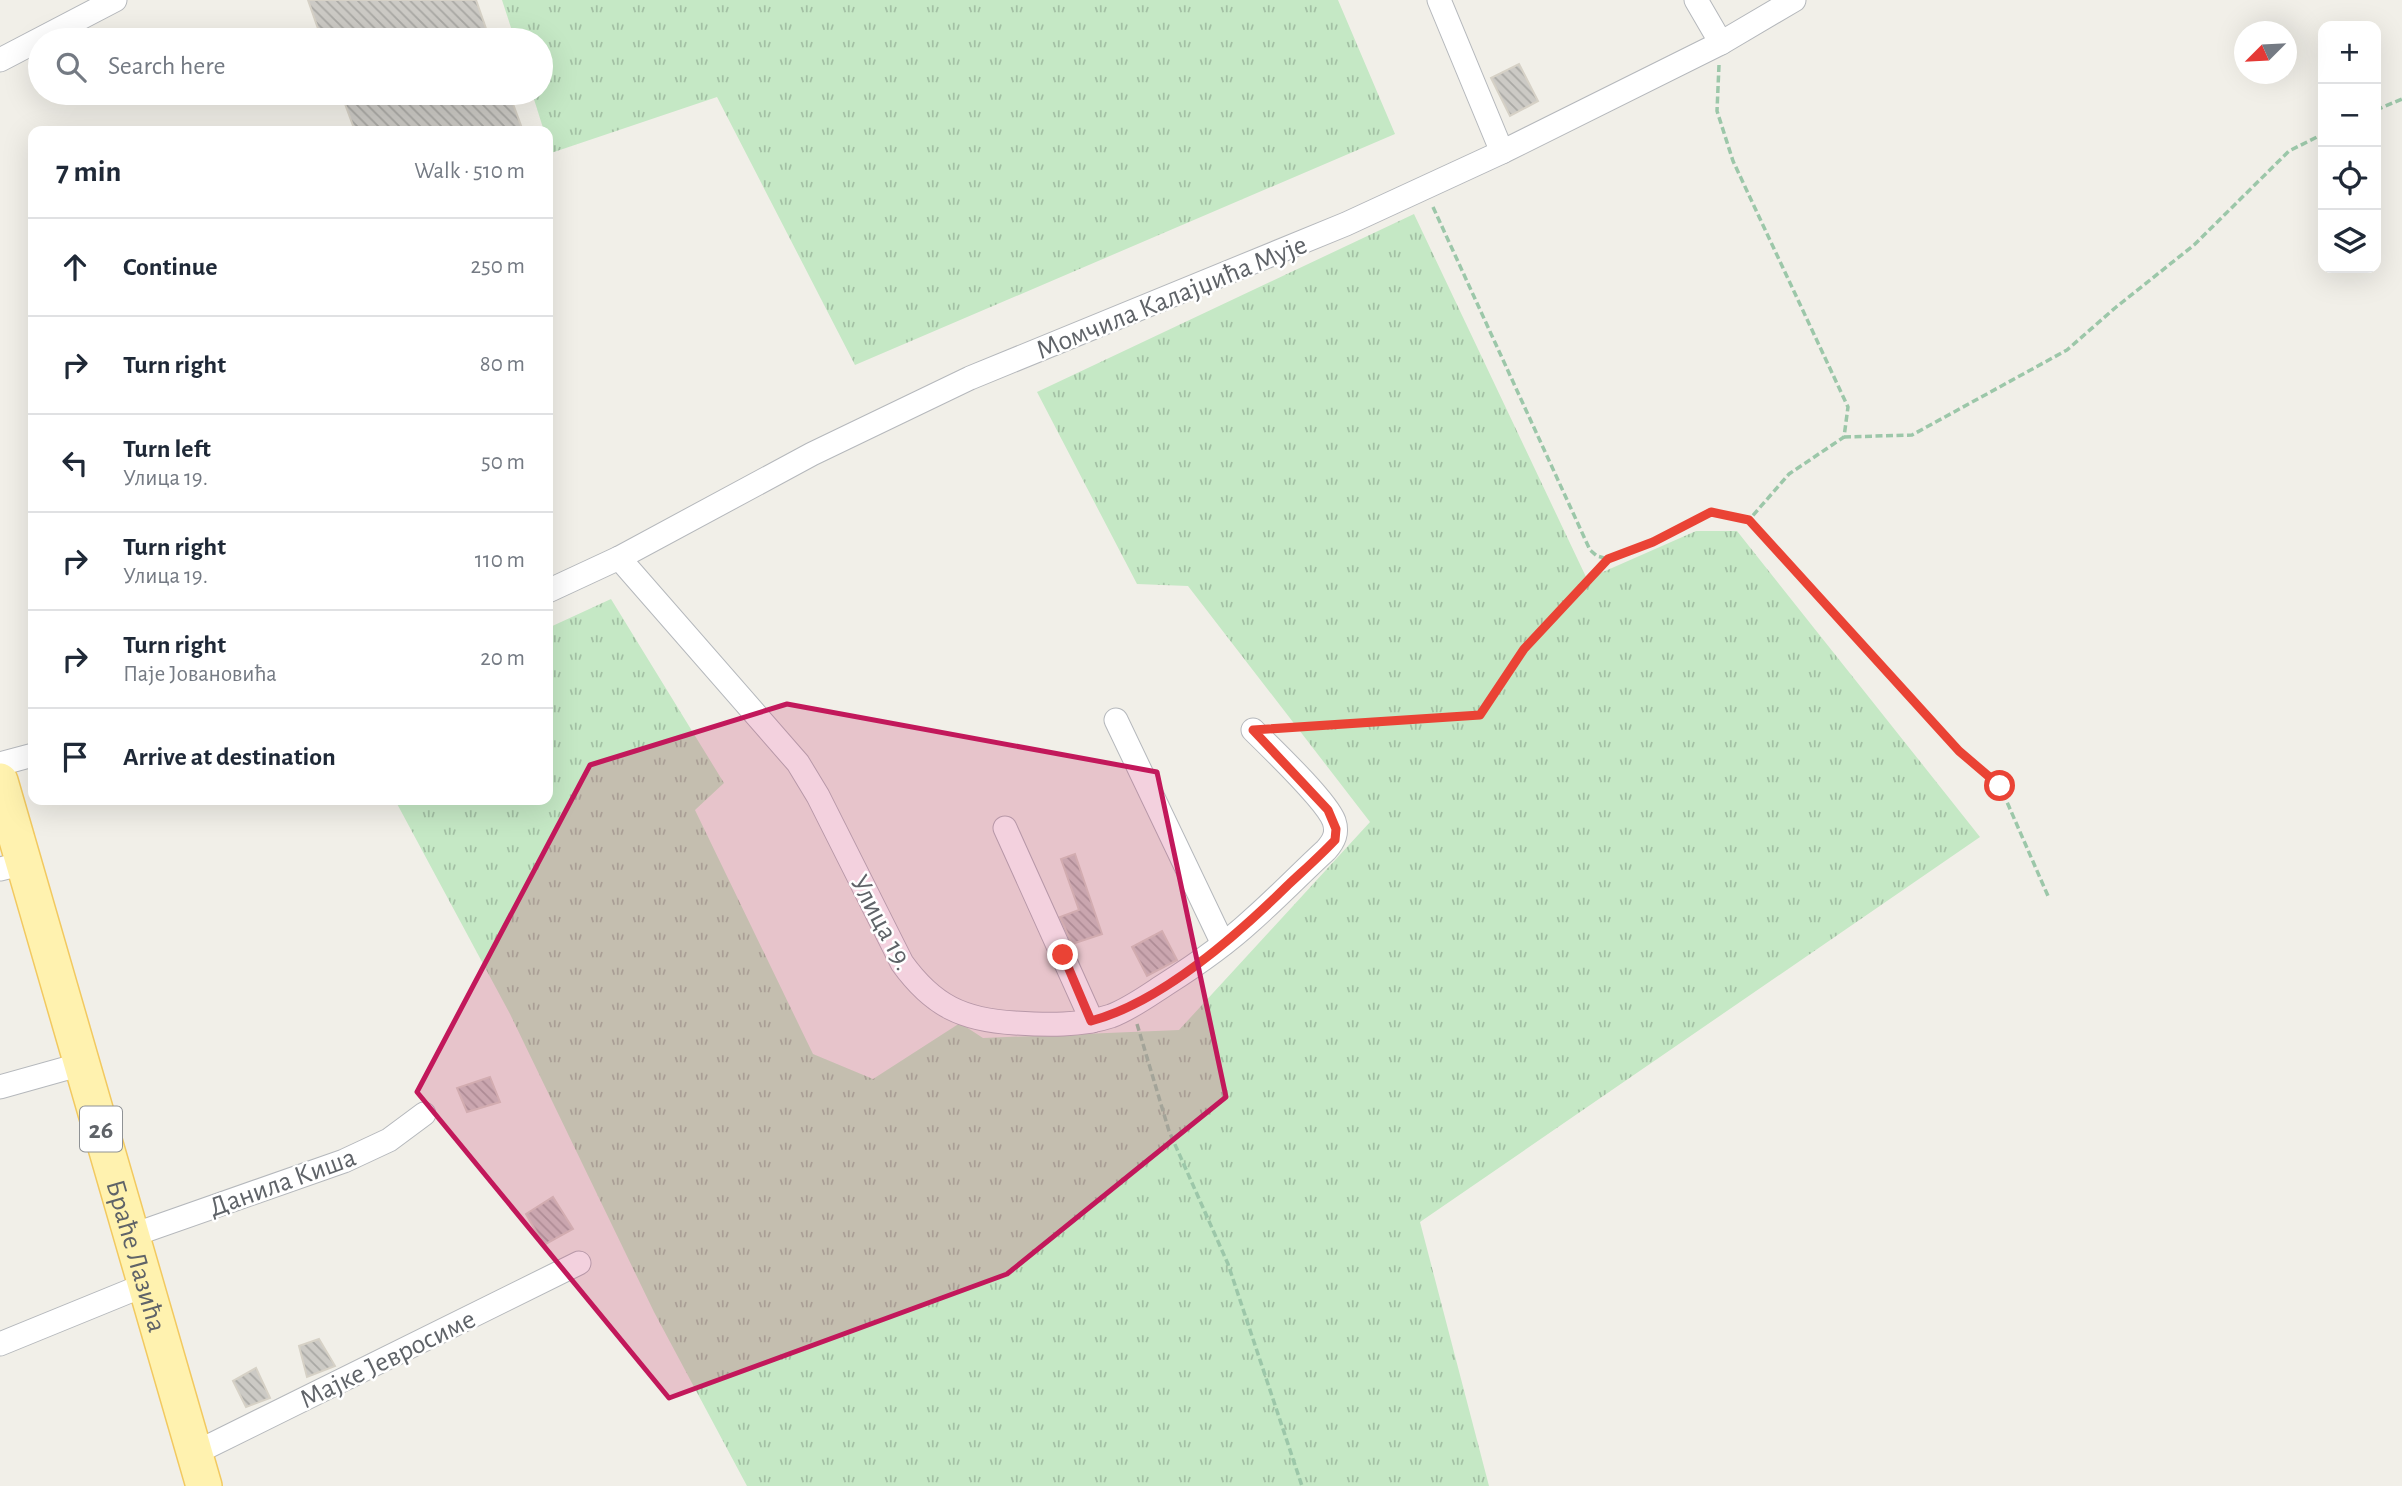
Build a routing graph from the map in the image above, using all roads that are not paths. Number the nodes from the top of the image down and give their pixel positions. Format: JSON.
{"nodes":[{"id":1,"x":115,"y":0,"type":"edge"},
{"id":2,"x":1439,"y":0,"type":"edge"},
{"id":3,"x":1696,"y":0,"type":"edge"},
{"id":4,"x":1794,"y":0,"type":"edge"},
{"id":5,"x":61,"y":28,"type":"edge"},
{"id":6,"x":1721,"y":43,"type":"junction"},
{"id":7,"x":28,"y":45,"type":"edge"},
{"id":8,"x":0,"y":60,"type":"edge"},
{"id":9,"x":1502,"y":152,"type":"junction"},
{"id":10,"x":619,"y":558,"type":"junction"},
{"id":11,"x":553,"y":589,"type":"edge"},
{"id":12,"x":1116,"y":720,"type":"dead end"},
{"id":13,"x":1253,"y":730,"type":"road end"},
{"id":14,"x":28,"y":756,"type":"edge"},
{"id":15,"x":0,"y":764,"type":"edge"},
{"id":16,"x":0,"y":781,"type":"edge"},
{"id":17,"x":1005,"y":828,"type":"dead end"},
{"id":18,"x":12,"y":866,"type":"edge"},
{"id":19,"x":1223,"y":944,"type":"junction"},
{"id":20,"x":1091,"y":1021,"type":"junction"},
{"id":21,"x":82,"y":1064,"type":"junction"},
{"id":22,"x":0,"y":1087,"type":"edge"},
{"id":23,"x":424,"y":1114,"type":"dead end"},
{"id":24,"x":133,"y":1235,"type":"junction"},
{"id":25,"x":579,"y":1263,"type":"dead end"},
{"id":26,"x":147,"y":1284,"type":"junction"},
{"id":27,"x":0,"y":1344,"type":"edge"},
{"id":28,"x":195,"y":1453,"type":"junction"},
{"id":29,"x":204,"y":1486,"type":"edge"}],
"edges":[{"from":1,"to":5,"type":"street"},
{"from":2,"to":9,"type":"street"},
{"from":3,"to":6,"type":"street"},
{"from":4,"to":6,"type":"street","name":"Момчила Калајџића Мује"},
{"from":6,"to":9,"type":"street","name":"Момчила Калајџића Мује"},
{"from":7,"to":8,"type":"street"},
{"from":9,"to":10,"type":"street","name":"Момчила Калајџића Мује"},
{"from":10,"to":11,"type":"street","name":"Момчила Калајџића Мује"},
{"from":10,"to":20,"type":"street","name":"Улица 19."},
{"from":12,"to":19,"type":"street"},
{"from":13,"to":19,"type":"street","name":"Улица 19."},
{"from":14,"to":15,"type":"street"},
{"from":16,"to":18,"type":"main road","number":"26"},
{"from":17,"to":20,"type":"street"},
{"from":18,"to":21,"type":"main road","name":"Браће Лазића","number":"26"},
{"from":19,"to":20,"type":"street","name":"Улица 19."},
{"from":21,"to":22,"type":"street"},
{"from":21,"to":24,"type":"main road","name":"Браће Лазића","number":"26"},
{"from":23,"to":24,"type":"street","name":"Данила Киша"},
{"from":24,"to":26,"type":"main road","name":"Браће Лазића","number":"26"},
{"from":25,"to":28,"type":"street","name":"Мајке Јевросиме"},
{"from":26,"to":27,"type":"street"},
{"from":26,"to":28,"type":"main road","name":"Браће Лазића","number":"26"},
{"from":28,"to":29,"type":"main road","name":"Браће Лазића","number":"26"}]}
